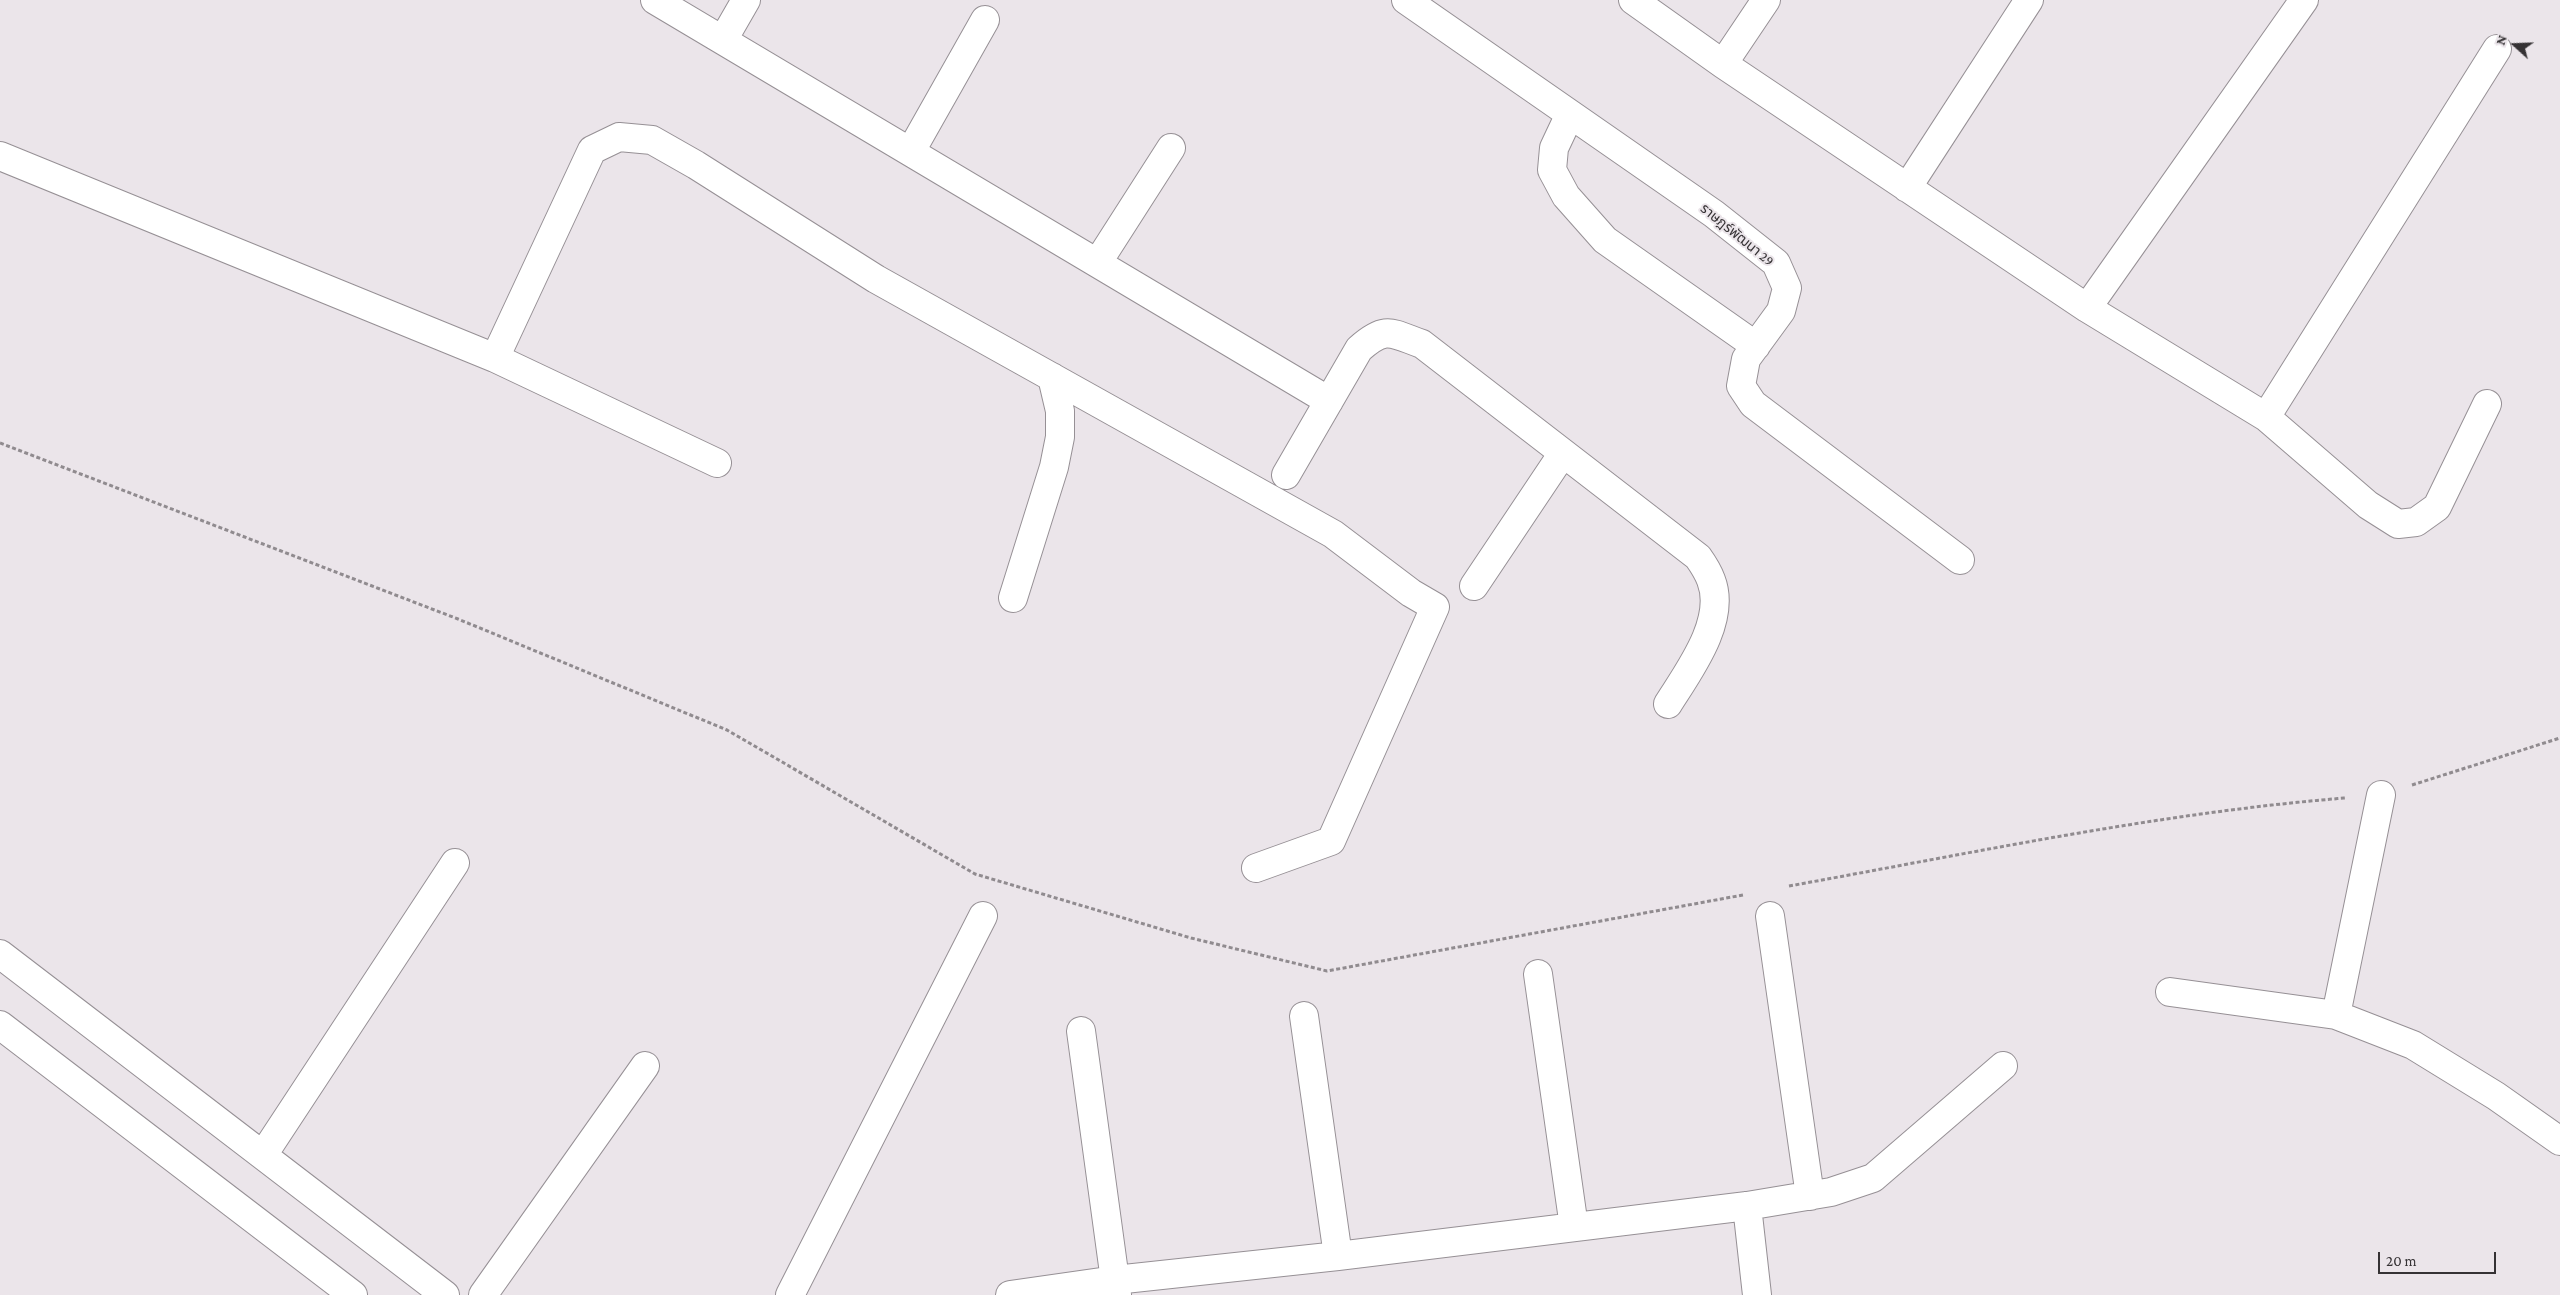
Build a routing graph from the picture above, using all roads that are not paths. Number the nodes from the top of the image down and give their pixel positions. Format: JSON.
{"nodes":[{"id":1,"x":655,"y":0,"type":"edge"},
{"id":2,"x":746,"y":0,"type":"edge"},
{"id":3,"x":1406,"y":0,"type":"edge"},
{"id":4,"x":1633,"y":0,"type":"edge"},
{"id":5,"x":1766,"y":0,"type":"edge"},
{"id":6,"x":2029,"y":0,"type":"edge"},
{"id":7,"x":2304,"y":0,"type":"edge"},
{"id":8,"x":985,"y":20,"type":"dead end"},
{"id":9,"x":723,"y":40,"type":"junction"},
{"id":10,"x":2497,"y":49,"type":"dead end"},
{"id":11,"x":1723,"y":64,"type":"junction"},
{"id":12,"x":1570,"y":114,"type":"junction"},
{"id":13,"x":1171,"y":148,"type":"dead end"},
{"id":14,"x":911,"y":151,"type":"junction"},
{"id":15,"x":0,"y":156,"type":"edge"},
{"id":16,"x":1907,"y":188,"type":"junction"},
{"id":17,"x":1098,"y":262,"type":"junction"},
{"id":18,"x":2087,"y":308,"type":"junction"},
{"id":19,"x":1756,"y":346,"type":"junction"},
{"id":20,"x":495,"y":358,"type":"junction"},
{"id":21,"x":1052,"y":377,"type":"junction"},
{"id":22,"x":1329,"y":401,"type":"junction"},
{"id":23,"x":2487,"y":404,"type":"dead end"},
{"id":24,"x":2266,"y":417,"type":"junction"},
{"id":25,"x":1563,"y":453,"type":"junction"},
{"id":26,"x":717,"y":463,"type":"dead end"},
{"id":27,"x":1286,"y":475,"type":"dead end"},
{"id":28,"x":1960,"y":560,"type":"dead end"},
{"id":29,"x":1474,"y":586,"type":"dead end"},
{"id":30,"x":1013,"y":598,"type":"dead end"},
{"id":31,"x":1668,"y":704,"type":"dead end"},
{"id":32,"x":2381,"y":795,"type":"road end"},
{"id":33,"x":455,"y":863,"type":"dead end"},
{"id":34,"x":1256,"y":868,"type":"dead end"},
{"id":35,"x":983,"y":916,"type":"dead end"},
{"id":36,"x":1770,"y":916,"type":"dead end"},
{"id":37,"x":0,"y":954,"type":"edge"},
{"id":38,"x":1538,"y":974,"type":"dead end"},
{"id":39,"x":2170,"y":992,"type":"dead end"},
{"id":40,"x":2336,"y":1015,"type":"junction"},
{"id":41,"x":1304,"y":1016,"type":"dead end"},
{"id":42,"x":0,"y":1025,"type":"edge"},
{"id":43,"x":1081,"y":1031,"type":"dead end"},
{"id":44,"x":644,"y":1066,"type":"dead end"},
{"id":45,"x":2003,"y":1066,"type":"dead end"},
{"id":46,"x":2560,"y":1141,"type":"edge"},
{"id":47,"x":263,"y":1155,"type":"junction"},
{"id":48,"x":1810,"y":1196,"type":"junction"},
{"id":49,"x":1747,"y":1206,"type":"junction"},
{"id":50,"x":1574,"y":1227,"type":"junction"},
{"id":51,"x":1338,"y":1256,"type":"junction"},
{"id":52,"x":1116,"y":1288,"type":"edge"},
{"id":53,"x":353,"y":1295,"type":"edge"},
{"id":54,"x":446,"y":1295,"type":"edge"},
{"id":55,"x":483,"y":1295,"type":"edge"},
{"id":56,"x":790,"y":1295,"type":"edge"},
{"id":57,"x":1010,"y":1295,"type":"edge"},
{"id":58,"x":1757,"y":1295,"type":"edge"}],
"edges":[{"from":1,"to":9,"type":"street"},
{"from":2,"to":9,"type":"street"},
{"from":3,"to":12,"type":"street","name":"ราษฎร์พัฒนา 29"},
{"from":4,"to":11,"type":"street"},
{"from":5,"to":11,"type":"street"},
{"from":6,"to":16,"type":"street"},
{"from":7,"to":18,"type":"street"},
{"from":8,"to":14,"type":"street"},
{"from":9,"to":14,"type":"street"},
{"from":10,"to":24,"type":"street"},
{"from":11,"to":16,"type":"street"},
{"from":12,"to":19,"type":"street"},
{"from":12,"to":19,"type":"street","name":"ราษฎร์พัฒนา 29"},
{"from":13,"to":17,"type":"street"},
{"from":14,"to":17,"type":"street"},
{"from":15,"to":20,"type":"street"},
{"from":16,"to":18,"type":"street"},
{"from":17,"to":22,"type":"street"},
{"from":18,"to":24,"type":"street"},
{"from":19,"to":28,"type":"street","name":"ราษฎร์พัฒนา 29"},
{"from":20,"to":21,"type":"street"},
{"from":20,"to":26,"type":"street"},
{"from":21,"to":30,"type":"street"},
{"from":21,"to":34,"type":"street"},
{"from":22,"to":25,"type":"street"},
{"from":22,"to":27,"type":"street"},
{"from":23,"to":24,"type":"street"},
{"from":25,"to":29,"type":"street"},
{"from":25,"to":31,"type":"street"},
{"from":32,"to":40,"type":"street"},
{"from":33,"to":47,"type":"street"},
{"from":35,"to":56,"type":"street"},
{"from":36,"to":48,"type":"street"},
{"from":37,"to":47,"type":"street"},
{"from":38,"to":50,"type":"street"},
{"from":39,"to":40,"type":"street"},
{"from":40,"to":46,"type":"street"},
{"from":41,"to":51,"type":"street"},
{"from":42,"to":53,"type":"street"},
{"from":43,"to":52,"type":"street"},
{"from":44,"to":55,"type":"street"},
{"from":45,"to":48,"type":"street"},
{"from":47,"to":54,"type":"street"},
{"from":48,"to":49,"type":"street"},
{"from":49,"to":50,"type":"street"},
{"from":49,"to":58,"type":"street"},
{"from":50,"to":51,"type":"street"},
{"from":51,"to":52,"type":"street"},
{"from":52,"to":57,"type":"street"}]}
